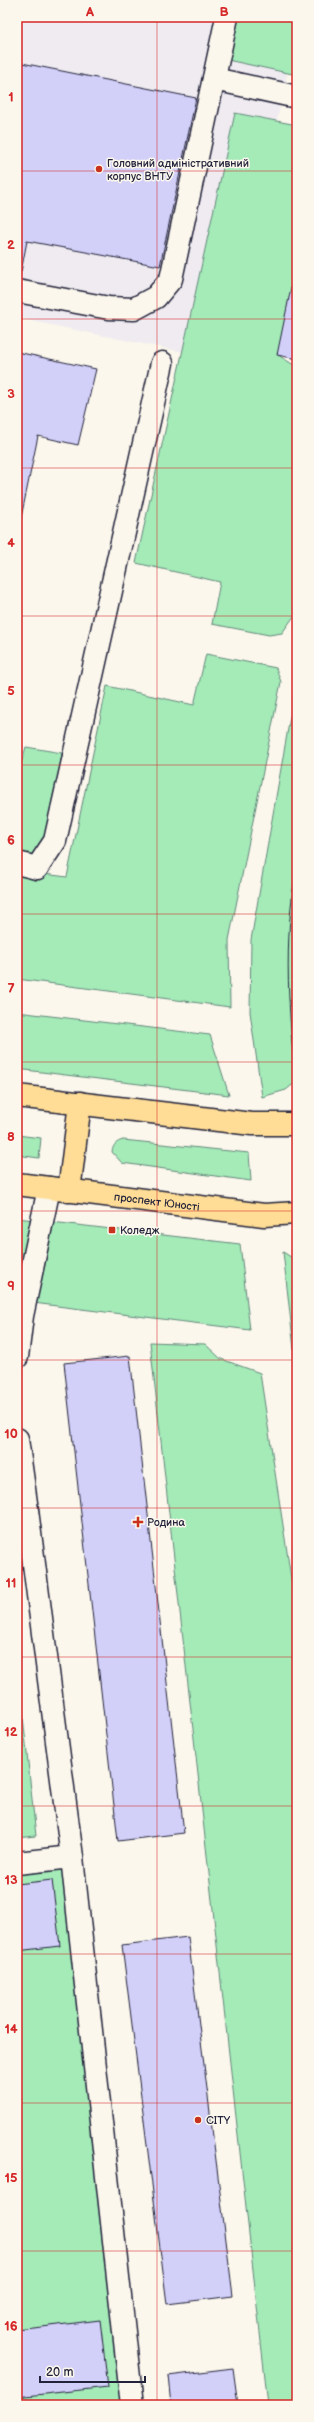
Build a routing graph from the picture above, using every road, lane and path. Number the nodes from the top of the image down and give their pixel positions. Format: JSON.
{"nodes":[{"id":1,"x":227,"y":17,"type":"edge"},
{"id":2,"x":214,"y":79,"type":"junction"},
{"id":3,"x":297,"y":97,"type":"edge"},
{"id":4,"x":17,"y":291,"type":"edge"},
{"id":5,"x":162,"y":363,"type":"dead end"},
{"id":6,"x":17,"y":863,"type":"edge"},
{"id":7,"x":17,"y":1096,"type":"edge"},
{"id":8,"x":80,"y":1103,"type":"junction"},
{"id":9,"x":297,"y":1124,"type":"edge"},
{"id":10,"x":17,"y":1184,"type":"edge"},
{"id":11,"x":59,"y":1190,"type":"junction"},
{"id":12,"x":297,"y":1213,"type":"edge"},
{"id":13,"x":17,"y":1357,"type":"edge"},
{"id":14,"x":17,"y":1439,"type":"edge"},
{"id":15,"x":22,"y":1510,"type":"edge"},
{"id":16,"x":72,"y":1857,"type":"junction"},
{"id":17,"x":17,"y":1863,"type":"edge"},
{"id":18,"x":132,"y":2405,"type":"edge"}],
"edges":[{"from":1,"to":2,"type":"lane"},
{"from":2,"to":3,"type":"lane"},
{"from":2,"to":4,"type":"lane"},
{"from":5,"to":6,"type":"lane"},
{"from":7,"to":8,"type":"main road"},
{"from":8,"to":9,"type":"main road"},
{"from":8,"to":11,"type":"main road"},
{"from":10,"to":11,"type":"main road","name":"проспект Юності"},
{"from":11,"to":12,"type":"main road","name":"проспект Юності"},
{"from":11,"to":13,"type":"lane"},
{"from":14,"to":15,"type":"lane"},
{"from":15,"to":16,"type":"lane"},
{"from":16,"to":17,"type":"lane"},
{"from":16,"to":18,"type":"lane"}]}
